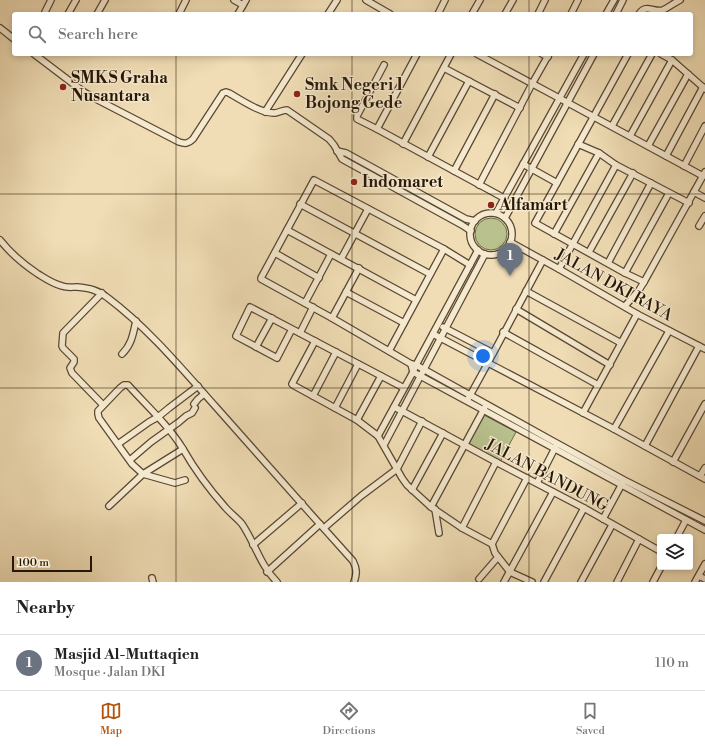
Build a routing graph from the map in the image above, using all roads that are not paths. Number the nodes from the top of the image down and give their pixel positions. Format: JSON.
{"nodes":[{"id":1,"x":51,"y":0,"type":"edge"},
{"id":2,"x":76,"y":0,"type":"edge"},
{"id":3,"x":105,"y":0,"type":"edge"},
{"id":4,"x":186,"y":0,"type":"edge"},
{"id":5,"x":234,"y":0,"type":"edge"},
{"id":6,"x":337,"y":0,"type":"edge"},
{"id":7,"x":366,"y":0,"type":"edge"},
{"id":8,"x":445,"y":0,"type":"edge"},
{"id":9,"x":480,"y":0,"type":"edge"},
{"id":10,"x":513,"y":0,"type":"edge"},
{"id":11,"x":545,"y":0,"type":"edge"},
{"id":12,"x":578,"y":0,"type":"edge"},
{"id":13,"x":614,"y":0,"type":"edge"},
{"id":14,"x":623,"y":0,"type":"edge"},
{"id":15,"x":680,"y":0,"type":"edge"},
{"id":16,"x":245,"y":3,"type":"edge"},
{"id":17,"x":45,"y":12,"type":"dead end"},
{"id":18,"x":69,"y":12,"type":"edge"},
{"id":19,"x":98,"y":12,"type":"edge"},
{"id":20,"x":180,"y":12,"type":"edge"},
{"id":21,"x":239,"y":12,"type":"edge"},
{"id":22,"x":329,"y":12,"type":"edge"},
{"id":23,"x":387,"y":12,"type":"edge"},
{"id":24,"x":439,"y":12,"type":"edge"},
{"id":25,"x":473,"y":12,"type":"edge"},
{"id":26,"x":506,"y":12,"type":"edge"},
{"id":27,"x":539,"y":12,"type":"edge"},
{"id":28,"x":573,"y":12,"type":"edge"},
{"id":29,"x":607,"y":12,"type":"edge"},
{"id":30,"x":617,"y":12,"type":"edge"},
{"id":31,"x":641,"y":12,"type":"edge"},
{"id":32,"x":0,"y":28,"type":"edge"},
{"id":33,"x":12,"y":37,"type":"edge"},
{"id":34,"x":37,"y":56,"type":"edge"},
{"id":35,"x":301,"y":56,"type":"edge"},
{"id":36,"x":416,"y":56,"type":"edge"},
{"id":37,"x":450,"y":56,"type":"edge"},
{"id":38,"x":481,"y":56,"type":"edge"},
{"id":39,"x":549,"y":56,"type":"edge"},
{"id":40,"x":583,"y":56,"type":"edge"},
{"id":41,"x":593,"y":56,"type":"edge"},
{"id":42,"x":627,"y":56,"type":"edge"},
{"id":43,"x":651,"y":56,"type":"edge"},
{"id":44,"x":665,"y":56,"type":"edge"},
{"id":45,"x":672,"y":60,"type":"junction"},
{"id":46,"x":384,"y":65,"type":"dead end"},
{"id":47,"x":444,"y":68,"type":"junction"},
{"id":48,"x":688,"y":74,"type":"junction"},
{"id":49,"x":470,"y":81,"type":"junction"},
{"id":50,"x":532,"y":84,"type":"junction"},
{"id":51,"x":704,"y":88,"type":"edge"},
{"id":52,"x":495,"y":94,"type":"junction"},
{"id":53,"x":559,"y":98,"type":"junction"},
{"id":54,"x":567,"y":102,"type":"junction"},
{"id":55,"x":520,"y":108,"type":"junction"},
{"id":56,"x":265,"y":112,"type":"junction"},
{"id":57,"x":593,"y":116,"type":"junction"},
{"id":58,"x":612,"y":126,"type":"junction"},
{"id":59,"x":705,"y":126,"type":"edge"},
{"id":60,"x":377,"y":129,"type":"junction"},
{"id":61,"x":630,"y":136,"type":"junction"},
{"id":62,"x":403,"y":144,"type":"junction"},
{"id":63,"x":578,"y":144,"type":"junction"},
{"id":64,"x":648,"y":146,"type":"junction"},
{"id":65,"x":337,"y":151,"type":"junction"},
{"id":66,"x":599,"y":153,"type":"junction"},
{"id":67,"x":666,"y":156,"type":"junction"},
{"id":68,"x":428,"y":157,"type":"junction"},
{"id":69,"x":523,"y":164,"type":"junction"},
{"id":70,"x":616,"y":165,"type":"junction"},
{"id":71,"x":684,"y":166,"type":"junction"},
{"id":72,"x":532,"y":169,"type":"junction"},
{"id":73,"x":454,"y":171,"type":"junction"},
{"id":74,"x":633,"y":173,"type":"junction"},
{"id":75,"x":704,"y":174,"type":"edge"},
{"id":76,"x":557,"y":182,"type":"junction"},
{"id":77,"x":652,"y":183,"type":"junction"},
{"id":78,"x":479,"y":185,"type":"junction"},
{"id":79,"x":669,"y":192,"type":"junction"},
{"id":80,"x":694,"y":192,"type":"junction"},
{"id":81,"x":504,"y":198,"type":"junction"},
{"id":82,"x":705,"y":198,"type":"edge"},
{"id":83,"x":689,"y":203,"type":"junction"},
{"id":84,"x":300,"y":204,"type":"junction"},
{"id":85,"x":368,"y":209,"type":"junction"},
{"id":86,"x":496,"y":214,"type":"junction"},
{"id":87,"x":705,"y":216,"type":"edge"},
{"id":88,"x":505,"y":218,"type":"junction"},
{"id":89,"x":475,"y":221,"type":"junction"},
{"id":90,"x":699,"y":226,"type":"dead end"},
{"id":91,"x":287,"y":230,"type":"junction"},
{"id":92,"x":471,"y":232,"type":"junction"},
{"id":93,"x":355,"y":233,"type":"junction"},
{"id":94,"x":554,"y":234,"type":"junction"},
{"id":95,"x":0,"y":240,"type":"edge"},
{"id":96,"x":510,"y":242,"type":"junction"},
{"id":97,"x":572,"y":244,"type":"junction"},
{"id":98,"x":444,"y":249,"type":"junction"},
{"id":99,"x":478,"y":250,"type":"junction"},
{"id":100,"x":589,"y":252,"type":"junction"},
{"id":101,"x":275,"y":254,"type":"junction"},
{"id":102,"x":331,"y":254,"type":"junction"},
{"id":103,"x":485,"y":254,"type":"junction"},
{"id":104,"x":341,"y":259,"type":"junction"},
{"id":105,"x":542,"y":260,"type":"junction"},
{"id":106,"x":608,"y":263,"type":"junction"},
{"id":107,"x":470,"y":265,"type":"junction"},
{"id":108,"x":359,"y":268,"type":"junction"},
{"id":109,"x":559,"y":269,"type":"junction"},
{"id":110,"x":430,"y":274,"type":"junction"},
{"id":111,"x":625,"y":274,"type":"junction"},
{"id":112,"x":319,"y":278,"type":"junction"},
{"id":113,"x":644,"y":282,"type":"junction"},
{"id":114,"x":526,"y":291,"type":"junction"},
{"id":115,"x":346,"y":292,"type":"junction"},
{"id":116,"x":102,"y":294,"type":"junction"},
{"id":117,"x":416,"y":300,"type":"junction"},
{"id":118,"x":305,"y":303,"type":"junction"},
{"id":119,"x":625,"y":306,"type":"junction"},
{"id":120,"x":313,"y":307,"type":"junction"},
{"id":121,"x":516,"y":309,"type":"junction"},
{"id":122,"x":637,"y":314,"type":"junction"},
{"id":123,"x":272,"y":318,"type":"junction"},
{"id":124,"x":332,"y":318,"type":"junction"},
{"id":125,"x":136,"y":321,"type":"junction"},
{"id":126,"x":404,"y":323,"type":"junction"},
{"id":127,"x":438,"y":325,"type":"junction"},
{"id":128,"x":292,"y":329,"type":"junction"},
{"id":129,"x":446,"y":329,"type":"junction"},
{"id":130,"x":669,"y":330,"type":"junction"},
{"id":131,"x":503,"y":332,"type":"junction"},
{"id":132,"x":300,"y":333,"type":"junction"},
{"id":133,"x":433,"y":334,"type":"junction"},
{"id":134,"x":441,"y":338,"type":"junction"},
{"id":135,"x":315,"y":341,"type":"junction"},
{"id":136,"x":621,"y":342,"type":"junction"},
{"id":137,"x":699,"y":346,"type":"junction"},
{"id":138,"x":256,"y":347,"type":"junction"},
{"id":139,"x":705,"y":350,"type":"edge"},
{"id":140,"x":389,"y":351,"type":"junction"},
{"id":141,"x":336,"y":352,"type":"junction"},
{"id":142,"x":493,"y":353,"type":"junction"},
{"id":143,"x":122,"y":354,"type":"dead end"},
{"id":144,"x":488,"y":362,"type":"junction"},
{"id":145,"x":358,"y":364,"type":"junction"},
{"id":146,"x":413,"y":364,"type":"junction"},
{"id":147,"x":610,"y":365,"type":"junction"},
{"id":148,"x":414,"y":372,"type":"junction"},
{"id":149,"x":422,"y":372,"type":"junction"},
{"id":150,"x":380,"y":376,"type":"junction"},
{"id":151,"x":598,"y":385,"type":"junction"},
{"id":152,"x":198,"y":386,"type":"junction"},
{"id":153,"x":404,"y":388,"type":"junction"},
{"id":154,"x":204,"y":394,"type":"junction"},
{"id":155,"x":313,"y":396,"type":"junction"},
{"id":156,"x":468,"y":398,"type":"junction"},
{"id":157,"x":705,"y":404,"type":"edge"},
{"id":158,"x":103,"y":405,"type":"junction"},
{"id":159,"x":394,"y":407,"type":"junction"},
{"id":160,"x":484,"y":407,"type":"junction"},
{"id":161,"x":335,"y":408,"type":"junction"},
{"id":162,"x":402,"y":410,"type":"junction"},
{"id":163,"x":583,"y":413,"type":"junction"},
{"id":164,"x":158,"y":417,"type":"junction"},
{"id":165,"x":357,"y":420,"type":"junction"},
{"id":166,"x":422,"y":421,"type":"junction"},
{"id":167,"x":614,"y":429,"type":"junction"},
{"id":168,"x":168,"y":430,"type":"junction"},
{"id":169,"x":443,"y":433,"type":"junction"},
{"id":170,"x":378,"y":436,"type":"junction"},
{"id":171,"x":118,"y":444,"type":"junction"},
{"id":172,"x":384,"y":445,"type":"junction"},
{"id":173,"x":464,"y":445,"type":"junction"},
{"id":174,"x":556,"y":446,"type":"junction"},
{"id":175,"x":645,"y":446,"type":"junction"},
{"id":176,"x":183,"y":449,"type":"junction"},
{"id":177,"x":130,"y":460,"type":"junction"},
{"id":178,"x":496,"y":462,"type":"junction"},
{"id":179,"x":673,"y":462,"type":"junction"},
{"id":180,"x":397,"y":468,"type":"junction"},
{"id":181,"x":705,"y":468,"type":"edge"},
{"id":182,"x":143,"y":474,"type":"junction"},
{"id":183,"x":527,"y":478,"type":"junction"},
{"id":184,"x":703,"y":478,"type":"edge"},
{"id":185,"x":185,"y":480,"type":"dead end"},
{"id":186,"x":623,"y":482,"type":"junction"},
{"id":187,"x":537,"y":483,"type":"junction"},
{"id":188,"x":412,"y":490,"type":"junction"},
{"id":189,"x":553,"y":492,"type":"junction"},
{"id":190,"x":302,"y":503,"type":"junction"},
{"id":191,"x":109,"y":506,"type":"dead end"},
{"id":192,"x":433,"y":508,"type":"junction"},
{"id":193,"x":584,"y":508,"type":"junction"},
{"id":194,"x":603,"y":519,"type":"junction"},
{"id":195,"x":686,"y":520,"type":"junction"},
{"id":196,"x":705,"y":521,"type":"edge"},
{"id":197,"x":612,"y":525,"type":"junction"},
{"id":198,"x":322,"y":526,"type":"junction"},
{"id":199,"x":462,"y":528,"type":"junction"},
{"id":200,"x":705,"y":530,"type":"edge"},
{"id":201,"x":439,"y":533,"type":"dead end"},
{"id":202,"x":679,"y":534,"type":"edge"},
{"id":203,"x":639,"y":539,"type":"junction"},
{"id":204,"x":253,"y":544,"type":"junction"},
{"id":205,"x":492,"y":544,"type":"junction"},
{"id":206,"x":657,"y":549,"type":"edge"},
{"id":207,"x":498,"y":557,"type":"junction"},
{"id":208,"x":705,"y":564,"type":"edge"},
{"id":209,"x":659,"y":570,"type":"edge"},
{"id":210,"x":268,"y":572,"type":"junction"},
{"id":211,"x":510,"y":572,"type":"junction"},
{"id":212,"x":699,"y":576,"type":"junction"},
{"id":213,"x":479,"y":579,"type":"dead end"},
{"id":214,"x":705,"y":579,"type":"edge"},
{"id":215,"x":277,"y":582,"type":"edge"},
{"id":216,"x":354,"y":582,"type":"edge"},
{"id":217,"x":504,"y":582,"type":"edge"},
{"id":218,"x":532,"y":582,"type":"edge"},
{"id":219,"x":544,"y":582,"type":"edge"},
{"id":220,"x":581,"y":582,"type":"edge"},
{"id":221,"x":617,"y":582,"type":"edge"},
{"id":222,"x":653,"y":582,"type":"edge"},
{"id":223,"x":695,"y":582,"type":"edge"}],
"edges":[{"from":1,"to":17,"type":"street"},
{"from":2,"to":18,"type":"street"},
{"from":3,"to":19,"type":"street"},
{"from":4,"to":20,"type":"street"},
{"from":5,"to":16,"type":"street"},
{"from":6,"to":22,"type":"street"},
{"from":7,"to":23,"type":"street"},
{"from":8,"to":24,"type":"street"},
{"from":9,"to":25,"type":"street"},
{"from":10,"to":26,"type":"street"},
{"from":11,"to":27,"type":"street"},
{"from":12,"to":28,"type":"street"},
{"from":13,"to":29,"type":"street"},
{"from":14,"to":30,"type":"street"},
{"from":15,"to":31,"type":"street"},
{"from":16,"to":21,"type":"street"},
{"from":32,"to":33,"type":"street"},
{"from":34,"to":56,"type":"street"},
{"from":35,"to":56,"type":"street"},
{"from":36,"to":60,"type":"street"},
{"from":37,"to":47,"type":"street"},
{"from":38,"to":50,"type":"street"},
{"from":39,"to":50,"type":"street"},
{"from":40,"to":53,"type":"street"},
{"from":41,"to":54,"type":"street"},
{"from":42,"to":57,"type":"street"},
{"from":43,"to":58,"type":"street"},
{"from":44,"to":45,"type":"street"},
{"from":45,"to":48,"type":"street"},
{"from":45,"to":61,"type":"street"},
{"from":46,"to":60,"type":"street"},
{"from":47,"to":49,"type":"street"},
{"from":47,"to":62,"type":"street"},
{"from":48,"to":51,"type":"street"},
{"from":48,"to":64,"type":"street"},
{"from":49,"to":52,"type":"street"},
{"from":49,"to":68,"type":"street"},
{"from":50,"to":53,"type":"street"},
{"from":50,"to":55,"type":"street"},
{"from":51,"to":67,"type":"street"},
{"from":52,"to":55,"type":"street"},
{"from":52,"to":73,"type":"street"},
{"from":53,"to":54,"type":"street"},
{"from":53,"to":69,"type":"street"},
{"from":54,"to":57,"type":"street"},
{"from":54,"to":72,"type":"street"},
{"from":55,"to":78,"type":"street"},
{"from":56,"to":65,"type":"street"},
{"from":57,"to":58,"type":"street"},
{"from":57,"to":63,"type":"street"},
{"from":58,"to":61,"type":"street"},
{"from":59,"to":71,"type":"street"},
{"from":60,"to":62,"type":"street"},
{"from":61,"to":64,"type":"street"},
{"from":62,"to":68,"type":"street"},
{"from":63,"to":66,"type":"street"},
{"from":63,"to":76,"type":"street"},
{"from":64,"to":67,"type":"street"},
{"from":65,"to":89,"type":"street"},
{"from":65,"to":92,"type":"street"},
{"from":66,"to":70,"type":"street"},
{"from":66,"to":94,"type":"street"},
{"from":67,"to":71,"type":"street"},
{"from":68,"to":73,"type":"street"},
{"from":69,"to":72,"type":"street"},
{"from":69,"to":81,"type":"street"},
{"from":70,"to":74,"type":"street"},
{"from":70,"to":97,"type":"street"},
{"from":71,"to":75,"type":"street"},
{"from":72,"to":76,"type":"street"},
{"from":72,"to":88,"type":"street"},
{"from":73,"to":78,"type":"street"},
{"from":74,"to":77,"type":"street"},
{"from":74,"to":100,"type":"street"},
{"from":75,"to":80,"type":"street"},
{"from":76,"to":94,"type":"street"},
{"from":77,"to":79,"type":"street"},
{"from":77,"to":106,"type":"street"},
{"from":78,"to":81,"type":"street"},
{"from":79,"to":83,"type":"street"},
{"from":79,"to":111,"type":"street"},
{"from":80,"to":82,"type":"street"},
{"from":80,"to":83,"type":"street"},
{"from":81,"to":86,"type":"street"},
{"from":83,"to":113,"type":"street"},
{"from":84,"to":85,"type":"street"},
{"from":84,"to":91,"type":"street"},
{"from":84,"to":93,"type":"street"},
{"from":85,"to":93,"type":"street"},
{"from":85,"to":98,"type":"street"},
{"from":86,"to":88,"type":"street"},
{"from":86,"to":89,"type":"street"},
{"from":87,"to":90,"type":"street"},
{"from":88,"to":96,"type":"street"},
{"from":89,"to":92,"type":"street"},
{"from":91,"to":101,"type":"street"},
{"from":91,"to":102,"type":"street"},
{"from":92,"to":99,"type":"street"},
{"from":93,"to":104,"type":"street"},
{"from":93,"to":110,"type":"street"},
{"from":94,"to":97,"type":"street"},
{"from":95,"to":116,"type":"street"},
{"from":96,"to":103,"type":"street"},
{"from":96,"to":105,"type":"street","name":"JALAN DKI RAYA"},
{"from":97,"to":100,"type":"street"},
{"from":97,"to":109,"type":"street"},
{"from":98,"to":107,"type":"street"},
{"from":98,"to":110,"type":"street"},
{"from":99,"to":103,"type":"street"},
{"from":99,"to":107,"type":"street"},
{"from":100,"to":106,"type":"street"},
{"from":101,"to":112,"type":"street"},
{"from":101,"to":118,"type":"street"},
{"from":102,"to":104,"type":"street"},
{"from":102,"to":112,"type":"street"},
{"from":103,"to":129,"type":"street"},
{"from":104,"to":108,"type":"street"},
{"from":105,"to":109,"type":"street","name":"JALAN DKI RAYA"},
{"from":105,"to":114,"type":"street"},
{"from":106,"to":111,"type":"street"},
{"from":107,"to":127,"type":"street"},
{"from":108,"to":115,"type":"street"},
{"from":108,"to":117,"type":"street"},
{"from":109,"to":119,"type":"street","name":"JALAN DKI RAYA"},
{"from":110,"to":117,"type":"street"},
{"from":111,"to":113,"type":"street"},
{"from":112,"to":118,"type":"street"},
{"from":113,"to":119,"type":"street"},
{"from":114,"to":121,"type":"street"},
{"from":114,"to":136,"type":"street"},
{"from":115,"to":124,"type":"street"},
{"from":115,"to":126,"type":"street"},
{"from":116,"to":125,"type":"street"},
{"from":116,"to":158,"type":"street"},
{"from":117,"to":126,"type":"street"},
{"from":118,"to":120,"type":"street"},
{"from":119,"to":122,"type":"street","name":"JALAN DKI RAYA"},
{"from":120,"to":124,"type":"street"},
{"from":120,"to":132,"type":"street"},
{"from":121,"to":131,"type":"street"},
{"from":121,"to":147,"type":"street"},
{"from":122,"to":130,"type":"street","name":"JALAN DKI RAYA"},
{"from":122,"to":136,"type":"street"},
{"from":123,"to":128,"type":"street"},
{"from":123,"to":138,"type":"street"},
{"from":123,"to":138,"type":"street"},
{"from":124,"to":140,"type":"street"},
{"from":125,"to":143,"type":"street"},
{"from":125,"to":152,"type":"street"},
{"from":126,"to":140,"type":"street"},
{"from":127,"to":129,"type":"street"},
{"from":127,"to":133,"type":"street"},
{"from":128,"to":132,"type":"street"},
{"from":128,"to":138,"type":"street"},
{"from":129,"to":134,"type":"street"},
{"from":129,"to":142,"type":"street"},
{"from":130,"to":137,"type":"street","name":"JALAN DKI RAYA"},
{"from":130,"to":167,"type":"street"},
{"from":131,"to":142,"type":"street"},
{"from":131,"to":151,"type":"street"},
{"from":132,"to":135,"type":"street"},
{"from":133,"to":134,"type":"street"},
{"from":133,"to":146,"type":"street"},
{"from":134,"to":144,"type":"street"},
{"from":134,"to":149,"type":"street"},
{"from":135,"to":141,"type":"street"},
{"from":135,"to":155,"type":"street"},
{"from":136,"to":147,"type":"street"},
{"from":137,"to":139,"type":"street","name":"JALAN DKI RAYA"},
{"from":137,"to":175,"type":"street"},
{"from":140,"to":146,"type":"street"},
{"from":141,"to":145,"type":"street"},
{"from":141,"to":155,"type":"street"},
{"from":142,"to":144,"type":"street"},
{"from":144,"to":156,"type":"street"},
{"from":144,"to":163,"type":"street"},
{"from":145,"to":150,"type":"street"},
{"from":145,"to":161,"type":"street"},
{"from":146,"to":148,"type":"street"},
{"from":146,"to":149,"type":"street"},
{"from":147,"to":151,"type":"street"},
{"from":148,"to":149,"type":"street"},
{"from":148,"to":153,"type":"street"},
{"from":149,"to":156,"type":"street"},
{"from":149,"to":162,"type":"street"},
{"from":150,"to":153,"type":"street"},
{"from":150,"to":165,"type":"street"},
{"from":151,"to":163,"type":"street"},
{"from":152,"to":154,"type":"street"},
{"from":152,"to":164,"type":"street"},
{"from":153,"to":159,"type":"street"},
{"from":154,"to":168,"type":"street"},
{"from":154,"to":190,"type":"street"},
{"from":155,"to":161,"type":"street"},
{"from":156,"to":160,"type":"street"},
{"from":157,"to":179,"type":"street"},
{"from":158,"to":164,"type":"street"},
{"from":158,"to":171,"type":"street"},
{"from":159,"to":162,"type":"street","name":"JALAN BANDUNG"},
{"from":159,"to":170,"type":"street"},
{"from":160,"to":173,"type":"street"},
{"from":160,"to":174,"type":"street"},
{"from":161,"to":165,"type":"street"},
{"from":162,"to":166,"type":"street","name":"JALAN BANDUNG"},
{"from":162,"to":172,"type":"street"},
{"from":163,"to":167,"type":"street"},
{"from":164,"to":168,"type":"street"},
{"from":164,"to":171,"type":"street"},
{"from":165,"to":170,"type":"street"},
{"from":166,"to":169,"type":"street","name":"JALAN BANDUNG"},
{"from":166,"to":180,"type":"street"},
{"from":167,"to":175,"type":"street"},
{"from":168,"to":176,"type":"street"},
{"from":168,"to":177,"type":"street"},
{"from":169,"to":173,"type":"street","name":"JALAN BANDUNG"},
{"from":169,"to":188,"type":"street"},
{"from":170,"to":172,"type":"street"},
{"from":171,"to":177,"type":"street"},
{"from":172,"to":180,"type":"street"},
{"from":173,"to":178,"type":"street","name":"JALAN BANDUNG"},
{"from":173,"to":192,"type":"street"},
{"from":174,"to":186,"type":"street"},
{"from":174,"to":187,"type":"street"},
{"from":175,"to":179,"type":"street"},
{"from":176,"to":182,"type":"street"},
{"from":176,"to":204,"type":"street"},
{"from":177,"to":182,"type":"street"},
{"from":178,"to":183,"type":"street","name":"JALAN BANDUNG"},
{"from":178,"to":199,"type":"street"},
{"from":179,"to":184,"type":"street"},
{"from":180,"to":188,"type":"street"},
{"from":180,"to":198,"type":"street"},
{"from":181,"to":184,"type":"street"},
{"from":182,"to":185,"type":"street"},
{"from":182,"to":191,"type":"street"},
{"from":183,"to":187,"type":"street","name":"JALAN BANDUNG"},
{"from":183,"to":205,"type":"street"},
{"from":186,"to":194,"type":"street"},
{"from":186,"to":195,"type":"street"},
{"from":186,"to":196,"type":"street"},
{"from":187,"to":189,"type":"street","name":"JALAN BANDUNG"},
{"from":188,"to":192,"type":"street"},
{"from":189,"to":193,"type":"street","name":"JALAN BANDUNG"},
{"from":189,"to":211,"type":"street"},
{"from":190,"to":198,"type":"street"},
{"from":190,"to":204,"type":"street"},
{"from":192,"to":199,"type":"street"},
{"from":192,"to":201,"type":"street"},
{"from":193,"to":194,"type":"street","name":"JALAN BANDUNG"},
{"from":193,"to":219,"type":"street"},
{"from":194,"to":197,"type":"street","name":"JALAN BANDUNG"},
{"from":195,"to":200,"type":"street"},
{"from":195,"to":202,"type":"street"},
{"from":197,"to":203,"type":"street","name":"JALAN BANDUNG"},
{"from":197,"to":220,"type":"street"},
{"from":198,"to":210,"type":"street"},
{"from":198,"to":216,"type":"street"},
{"from":199,"to":205,"type":"street"},
{"from":203,"to":206,"type":"street","name":"JALAN BANDUNG"},
{"from":203,"to":221,"type":"street"},
{"from":204,"to":210,"type":"street"},
{"from":205,"to":207,"type":"street"},
{"from":207,"to":211,"type":"street"},
{"from":207,"to":213,"type":"street"},
{"from":208,"to":212,"type":"street"},
{"from":209,"to":222,"type":"street"},
{"from":210,"to":215,"type":"street"},
{"from":211,"to":217,"type":"street"},
{"from":211,"to":218,"type":"street"},
{"from":212,"to":214,"type":"street"},
{"from":212,"to":223,"type":"street"}]}
